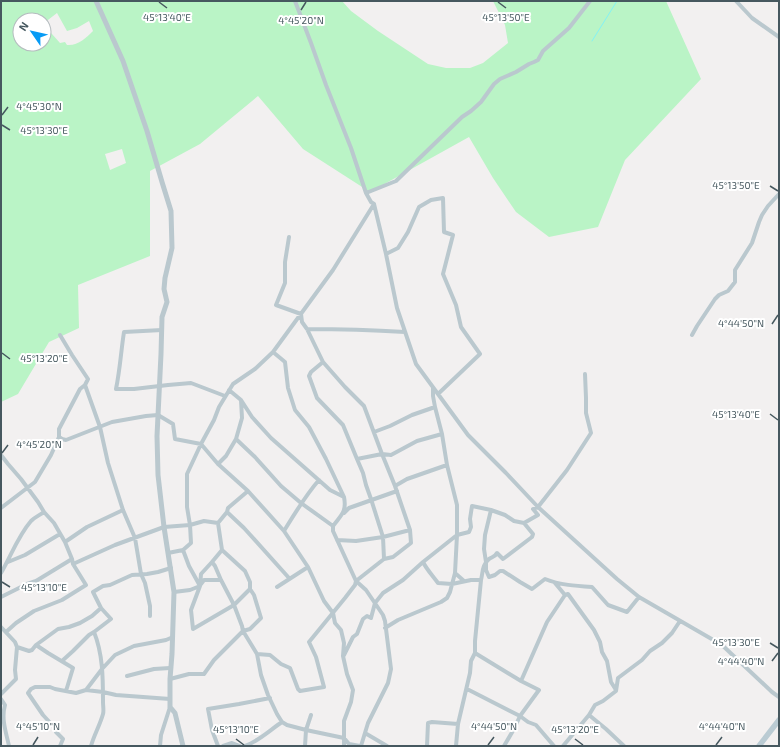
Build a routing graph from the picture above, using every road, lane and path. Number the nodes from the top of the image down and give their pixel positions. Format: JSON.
{"nodes":[{"id":1,"x":96,"y":1,"type":"edge"},
{"id":2,"x":295,"y":1,"type":"edge"},
{"id":3,"x":590,"y":1,"type":"edge"},
{"id":4,"x":736,"y":1,"type":"edge"},
{"id":5,"x":779,"y":37,"type":"edge"},
{"id":6,"x":366,"y":193,"type":"junction"},
{"id":7,"x":779,"y":194,"type":"edge"},
{"id":8,"x":374,"y":204,"type":"junction"},
{"id":9,"x":289,"y":236,"type":"dead end"},
{"id":10,"x":386,"y":254,"type":"junction"},
{"id":11,"x":301,"y":314,"type":"junction"},
{"id":12,"x":307,"y":329,"type":"junction"},
{"id":13,"x":162,"y":330,"type":"junction"},
{"id":14,"x":405,"y":332,"type":"junction"},
{"id":15,"x":60,"y":335,"type":"dead end"},
{"id":16,"x":692,"y":335,"type":"dead end"},
{"id":17,"x":273,"y":352,"type":"junction"},
{"id":18,"x":324,"y":362,"type":"junction"},
{"id":19,"x":585,"y":374,"type":"dead end"},
{"id":20,"x":86,"y":385,"type":"junction"},
{"id":21,"x":159,"y":386,"type":"junction"},
{"id":22,"x":433,"y":388,"type":"junction"},
{"id":23,"x":229,"y":390,"type":"junction"},
{"id":24,"x":438,"y":394,"type":"junction"},
{"id":25,"x":225,"y":396,"type":"junction"},
{"id":26,"x":241,"y":400,"type":"junction"},
{"id":27,"x":435,"y":407,"type":"junction"},
{"id":28,"x":158,"y":415,"type":"junction"},
{"id":29,"x":100,"y":427,"type":"junction"},
{"id":30,"x":374,"y":432,"type":"junction"},
{"id":31,"x":442,"y":434,"type":"junction"},
{"id":32,"x":59,"y":437,"type":"junction"},
{"id":33,"x":236,"y":439,"type":"junction"},
{"id":34,"x":201,"y":444,"type":"junction"},
{"id":35,"x":382,"y":454,"type":"junction"},
{"id":36,"x":1,"y":455,"type":"edge"},
{"id":37,"x":356,"y":459,"type":"junction"},
{"id":38,"x":218,"y":464,"type":"junction"},
{"id":39,"x":447,"y":465,"type":"junction"},
{"id":40,"x":319,"y":480,"type":"junction"},
{"id":41,"x":27,"y":487,"type":"junction"},
{"id":42,"x":396,"y":489,"type":"junction"},
{"id":43,"x":248,"y":491,"type":"junction"},
{"id":44,"x":344,"y":498,"type":"junction"},
{"id":45,"x":371,"y":499,"type":"junction"},
{"id":46,"x":301,"y":503,"type":"junction"},
{"id":47,"x":538,"y":507,"type":"junction"},
{"id":48,"x":1,"y":508,"type":"edge"},
{"id":49,"x":123,"y":510,"type":"junction"},
{"id":50,"x":491,"y":510,"type":"junction"},
{"id":51,"x":44,"y":512,"type":"junction"},
{"id":52,"x":227,"y":512,"type":"junction"},
{"id":53,"x":342,"y":514,"type":"junction"},
{"id":54,"x":218,"y":523,"type":"junction"},
{"id":55,"x":524,"y":523,"type":"junction"},
{"id":56,"x":190,"y":525,"type":"junction"},
{"id":57,"x":333,"y":526,"type":"junction"},
{"id":58,"x":164,"y":527,"type":"junction"},
{"id":59,"x":410,"y":530,"type":"junction"},
{"id":60,"x":284,"y":531,"type":"junction"},
{"id":61,"x":60,"y":534,"type":"junction"},
{"id":62,"x":456,"y":535,"type":"junction"},
{"id":63,"x":383,"y":537,"type":"junction"},
{"id":64,"x":134,"y":538,"type":"junction"},
{"id":65,"x":337,"y":540,"type":"junction"},
{"id":66,"x":65,"y":542,"type":"junction"},
{"id":67,"x":183,"y":550,"type":"junction"},
{"id":68,"x":222,"y":550,"type":"junction"},
{"id":69,"x":168,"y":553,"type":"junction"},
{"id":70,"x":384,"y":559,"type":"junction"},
{"id":71,"x":8,"y":562,"type":"junction"},
{"id":72,"x":73,"y":562,"type":"junction"},
{"id":73,"x":212,"y":562,"type":"junction"},
{"id":74,"x":423,"y":562,"type":"junction"},
{"id":75,"x":486,"y":562,"type":"junction"},
{"id":76,"x":308,"y":567,"type":"junction"},
{"id":77,"x":171,"y":568,"type":"junction"},
{"id":78,"x":1,"y":573,"type":"edge"},
{"id":79,"x":455,"y":573,"type":"junction"},
{"id":80,"x":141,"y":574,"type":"junction"},
{"id":81,"x":289,"y":578,"type":"junction"},
{"id":82,"x":221,"y":580,"type":"junction"},
{"id":83,"x":481,"y":580,"type":"junction"},
{"id":84,"x":356,"y":581,"type":"junction"},
{"id":85,"x":464,"y":581,"type":"junction"},
{"id":86,"x":554,"y":583,"type":"junction"},
{"id":87,"x":452,"y":584,"type":"junction"},
{"id":88,"x":200,"y":586,"type":"junction"},
{"id":89,"x":277,"y":587,"type":"dead end"},
{"id":90,"x":250,"y":588,"type":"junction"},
{"id":91,"x":174,"y":592,"type":"junction"},
{"id":92,"x":565,"y":595,"type":"junction"},
{"id":93,"x":1,"y":596,"type":"edge"},
{"id":94,"x":639,"y":596,"type":"junction"},
{"id":95,"x":375,"y":603,"type":"junction"},
{"id":96,"x":234,"y":605,"type":"junction"},
{"id":97,"x":101,"y":608,"type":"junction"},
{"id":98,"x":333,"y":613,"type":"junction"},
{"id":99,"x":150,"y":616,"type":"dead end"},
{"id":100,"x":680,"y":621,"type":"junction"},
{"id":101,"x":1,"y":627,"type":"edge"},
{"id":102,"x":385,"y":628,"type":"junction"},
{"id":103,"x":243,"y":631,"type":"junction"},
{"id":104,"x":6,"y":632,"type":"junction"},
{"id":105,"x":94,"y":632,"type":"junction"},
{"id":106,"x":173,"y":637,"type":"junction"},
{"id":107,"x":36,"y":644,"type":"junction"},
{"id":108,"x":17,"y":647,"type":"junction"},
{"id":109,"x":475,"y":653,"type":"junction"},
{"id":110,"x":257,"y":654,"type":"junction"},
{"id":111,"x":343,"y":656,"type":"junction"},
{"id":112,"x":62,"y":661,"type":"junction"},
{"id":113,"x":170,"y":668,"type":"junction"},
{"id":114,"x":102,"y":669,"type":"junction"},
{"id":115,"x":127,"y":676,"type":"dead end"},
{"id":116,"x":170,"y":679,"type":"junction"},
{"id":117,"x":521,"y":681,"type":"junction"},
{"id":118,"x":86,"y":690,"type":"junction"},
{"id":119,"x":466,"y":690,"type":"junction"},
{"id":120,"x":66,"y":691,"type":"junction"},
{"id":121,"x":616,"y":691,"type":"junction"},
{"id":122,"x":103,"y":692,"type":"junction"},
{"id":123,"x":1,"y":694,"type":"edge"},
{"id":124,"x":779,"y":697,"type":"edge"},
{"id":125,"x":270,"y":698,"type":"junction"},
{"id":126,"x":1,"y":699,"type":"edge"},
{"id":127,"x":170,"y":699,"type":"junction"},
{"id":128,"x":170,"y":707,"type":"junction"},
{"id":129,"x":2,"y":712,"type":"edge"},
{"id":130,"x":310,"y":715,"type":"dead end"},
{"id":131,"x":589,"y":715,"type":"junction"},
{"id":132,"x":520,"y":716,"type":"junction"},
{"id":133,"x":779,"y":720,"type":"edge"},
{"id":134,"x":282,"y":722,"type":"junction"},
{"id":135,"x":458,"y":724,"type":"junction"},
{"id":136,"x":306,"y":730,"type":"junction"},
{"id":137,"x":365,"y":733,"type":"junction"},
{"id":138,"x":344,"y":738,"type":"junction"},
{"id":139,"x":9,"y":746,"type":"edge"},
{"id":140,"x":60,"y":746,"type":"edge"},
{"id":141,"x":91,"y":746,"type":"edge"},
{"id":142,"x":160,"y":746,"type":"edge"},
{"id":143,"x":183,"y":746,"type":"edge"},
{"id":144,"x":218,"y":746,"type":"edge"},
{"id":145,"x":223,"y":746,"type":"edge"},
{"id":146,"x":240,"y":746,"type":"edge"},
{"id":147,"x":245,"y":746,"type":"edge"},
{"id":148,"x":305,"y":746,"type":"edge"},
{"id":149,"x":344,"y":746,"type":"edge"},
{"id":150,"x":360,"y":746,"type":"edge"},
{"id":151,"x":387,"y":746,"type":"edge"},
{"id":152,"x":427,"y":746,"type":"edge"},
{"id":153,"x":456,"y":746,"type":"edge"},
{"id":154,"x":504,"y":746,"type":"edge"},
{"id":155,"x":554,"y":746,"type":"edge"},
{"id":156,"x":563,"y":746,"type":"edge"},
{"id":157,"x":624,"y":746,"type":"edge"},
{"id":158,"x":760,"y":746,"type":"edge"}],
"edges":[{"from":1,"to":13,"type":"street"},
{"from":2,"to":6,"type":"street"},
{"from":3,"to":6,"type":"street"},
{"from":4,"to":5,"type":"street"},
{"from":6,"to":8,"type":"street"},
{"from":7,"to":16,"type":"street"},
{"from":8,"to":10,"type":"street"},
{"from":8,"to":11,"type":"street"},
{"from":9,"to":11,"type":"street"},
{"from":10,"to":14,"type":"street"},
{"from":10,"to":24,"type":"street"},
{"from":11,"to":12,"type":"street"},
{"from":11,"to":17,"type":"street"},
{"from":12,"to":14,"type":"street"},
{"from":12,"to":18,"type":"street"},
{"from":13,"to":21,"type":"street"},
{"from":13,"to":21,"type":"street"},
{"from":14,"to":22,"type":"street"},
{"from":15,"to":20,"type":"street"},
{"from":17,"to":23,"type":"street"},
{"from":17,"to":44,"type":"street"},
{"from":18,"to":30,"type":"street"},
{"from":18,"to":37,"type":"street"},
{"from":19,"to":47,"type":"street"},
{"from":20,"to":29,"type":"street"},
{"from":20,"to":32,"type":"street"},
{"from":21,"to":25,"type":"street"},
{"from":21,"to":28,"type":"street"},
{"from":22,"to":24,"type":"street"},
{"from":22,"to":27,"type":"street"},
{"from":23,"to":25,"type":"street"},
{"from":23,"to":26,"type":"street"},
{"from":24,"to":47,"type":"street"},
{"from":25,"to":34,"type":"street"},
{"from":26,"to":33,"type":"street"},
{"from":26,"to":40,"type":"street"},
{"from":27,"to":30,"type":"street"},
{"from":27,"to":31,"type":"street"},
{"from":28,"to":29,"type":"street"},
{"from":28,"to":34,"type":"street"},
{"from":28,"to":58,"type":"street"},
{"from":29,"to":32,"type":"street"},
{"from":29,"to":49,"type":"street"},
{"from":30,"to":35,"type":"street"},
{"from":31,"to":35,"type":"street"},
{"from":31,"to":39,"type":"street"},
{"from":32,"to":41,"type":"street"},
{"from":33,"to":38,"type":"street"},
{"from":33,"to":46,"type":"street"},
{"from":34,"to":38,"type":"street"},
{"from":34,"to":56,"type":"street"},
{"from":35,"to":37,"type":"street"},
{"from":35,"to":42,"type":"street"},
{"from":36,"to":41,"type":"street"},
{"from":37,"to":45,"type":"street"},
{"from":38,"to":43,"type":"street"},
{"from":39,"to":42,"type":"street"},
{"from":39,"to":62,"type":"street"},
{"from":40,"to":44,"type":"street"},
{"from":40,"to":46,"type":"street"},
{"from":41,"to":48,"type":"street"},
{"from":41,"to":51,"type":"street"},
{"from":42,"to":45,"type":"street"},
{"from":42,"to":59,"type":"street"},
{"from":43,"to":52,"type":"street"},
{"from":43,"to":60,"type":"street"},
{"from":44,"to":53,"type":"street"},
{"from":45,"to":53,"type":"street"},
{"from":45,"to":63,"type":"street"},
{"from":46,"to":57,"type":"street"},
{"from":46,"to":60,"type":"street"},
{"from":47,"to":55,"type":"street"},
{"from":47,"to":94,"type":"street"},
{"from":49,"to":64,"type":"street"},
{"from":49,"to":66,"type":"street"},
{"from":50,"to":55,"type":"street"},
{"from":50,"to":62,"type":"street"},
{"from":50,"to":75,"type":"street"},
{"from":51,"to":61,"type":"street"},
{"from":51,"to":71,"type":"street"},
{"from":52,"to":54,"type":"street"},
{"from":52,"to":81,"type":"street"},
{"from":53,"to":57,"type":"street"},
{"from":54,"to":56,"type":"street"},
{"from":54,"to":68,"type":"street"},
{"from":55,"to":75,"type":"street"},
{"from":56,"to":58,"type":"street"},
{"from":56,"to":67,"type":"street"},
{"from":57,"to":65,"type":"street"},
{"from":58,"to":64,"type":"street"},
{"from":58,"to":69,"type":"street"},
{"from":59,"to":63,"type":"street"},
{"from":59,"to":70,"type":"street"},
{"from":60,"to":76,"type":"street"},
{"from":61,"to":66,"type":"street"},
{"from":61,"to":71,"type":"street"},
{"from":62,"to":74,"type":"street"},
{"from":62,"to":79,"type":"street"},
{"from":63,"to":65,"type":"street"},
{"from":63,"to":70,"type":"street"},
{"from":64,"to":72,"type":"street"},
{"from":64,"to":80,"type":"street"},
{"from":65,"to":84,"type":"street"},
{"from":66,"to":72,"type":"street"},
{"from":67,"to":69,"type":"street"},
{"from":67,"to":88,"type":"street"},
{"from":68,"to":73,"type":"street"},
{"from":68,"to":90,"type":"street"},
{"from":69,"to":77,"type":"street"},
{"from":70,"to":84,"type":"street"},
{"from":71,"to":78,"type":"street"},
{"from":72,"to":93,"type":"street"},
{"from":72,"to":104,"type":"street"},
{"from":73,"to":82,"type":"street"},
{"from":73,"to":88,"type":"street"},
{"from":74,"to":87,"type":"street"},
{"from":74,"to":95,"type":"street"},
{"from":75,"to":83,"type":"street"},
{"from":75,"to":86,"type":"street"},
{"from":76,"to":81,"type":"street"},
{"from":76,"to":98,"type":"street"},
{"from":77,"to":80,"type":"street"},
{"from":77,"to":91,"type":"street"},
{"from":79,"to":85,"type":"street"},
{"from":79,"to":87,"type":"street"},
{"from":80,"to":97,"type":"street"},
{"from":80,"to":99,"type":"street"},
{"from":81,"to":89,"type":"street"},
{"from":82,"to":88,"type":"street"},
{"from":82,"to":96,"type":"street"},
{"from":83,"to":85,"type":"street"},
{"from":83,"to":109,"type":"street"},
{"from":84,"to":95,"type":"street"},
{"from":84,"to":98,"type":"street"},
{"from":85,"to":87,"type":"street"},
{"from":86,"to":92,"type":"street"},
{"from":86,"to":94,"type":"street"},
{"from":87,"to":102,"type":"street"},
{"from":88,"to":91,"type":"street"},
{"from":88,"to":96,"type":"street"},
{"from":90,"to":96,"type":"street"},
{"from":90,"to":103,"type":"street"},
{"from":91,"to":106,"type":"street"},
{"from":92,"to":117,"type":"street"},
{"from":92,"to":121,"type":"street"},
{"from":94,"to":100,"type":"street"},
{"from":95,"to":102,"type":"street"},
{"from":95,"to":111,"type":"street"},
{"from":96,"to":103,"type":"street"},
{"from":97,"to":105,"type":"street"},
{"from":97,"to":107,"type":"street"},
{"from":98,"to":110,"type":"street"},
{"from":98,"to":111,"type":"street"},
{"from":100,"to":121,"type":"street"},
{"from":100,"to":124,"type":"street"},
{"from":101,"to":104,"type":"street"},
{"from":102,"to":137,"type":"street"},
{"from":103,"to":110,"type":"street"},
{"from":103,"to":116,"type":"street"},
{"from":104,"to":108,"type":"street"},
{"from":105,"to":112,"type":"street"},
{"from":105,"to":114,"type":"street"},
{"from":106,"to":113,"type":"street"},
{"from":106,"to":114,"type":"street"},
{"from":107,"to":108,"type":"street"},
{"from":107,"to":112,"type":"street"},
{"from":108,"to":123,"type":"street"},
{"from":109,"to":117,"type":"street"},
{"from":109,"to":119,"type":"street"},
{"from":110,"to":125,"type":"street"},
{"from":111,"to":138,"type":"street"},
{"from":112,"to":120,"type":"street"},
{"from":113,"to":115,"type":"street"},
{"from":113,"to":116,"type":"street"},
{"from":114,"to":118,"type":"street"},
{"from":114,"to":122,"type":"street"},
{"from":116,"to":127,"type":"street"},
{"from":117,"to":132,"type":"street"},
{"from":118,"to":120,"type":"street"},
{"from":118,"to":122,"type":"street"},
{"from":119,"to":132,"type":"street"},
{"from":119,"to":135,"type":"street"},
{"from":120,"to":140,"type":"street"},
{"from":121,"to":131,"type":"street"},
{"from":122,"to":127,"type":"street"},
{"from":122,"to":141,"type":"street"},
{"from":125,"to":134,"type":"street"},
{"from":125,"to":144,"type":"street"},
{"from":126,"to":129,"type":"street"},
{"from":127,"to":128,"type":"street"},
{"from":128,"to":142,"type":"street"},
{"from":128,"to":143,"type":"street"},
{"from":129,"to":139,"type":"street"},
{"from":130,"to":136,"type":"street"},
{"from":131,"to":156,"type":"street"},
{"from":131,"to":157,"type":"street"},
{"from":132,"to":154,"type":"street"},
{"from":132,"to":155,"type":"street"},
{"from":133,"to":158,"type":"main road"},
{"from":134,"to":136,"type":"street"},
{"from":134,"to":147,"type":"street"},
{"from":135,"to":152,"type":"street"},
{"from":135,"to":153,"type":"street"},
{"from":136,"to":138,"type":"street"},
{"from":136,"to":148,"type":"street"},
{"from":137,"to":150,"type":"street"},
{"from":137,"to":151,"type":"street"},
{"from":138,"to":149,"type":"street"},
{"from":138,"to":150,"type":"street"},
{"from":145,"to":146,"type":"street"}]}
